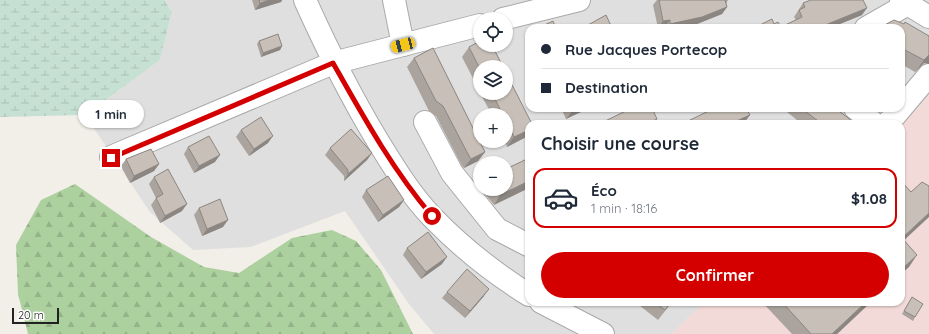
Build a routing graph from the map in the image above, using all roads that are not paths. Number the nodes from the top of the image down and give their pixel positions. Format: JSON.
{"nodes":[{"id":1,"x":305,"y":0,"type":"edge"},
{"id":2,"x":394,"y":0,"type":"edge"},
{"id":3,"x":579,"y":0,"type":"edge"},
{"id":4,"x":904,"y":2,"type":"edge"},
{"id":5,"x":512,"y":11,"type":"edge"},
{"id":6,"x":929,"y":17,"type":"edge"},
{"id":7,"x":872,"y":24,"type":"edge"},
{"id":8,"x":473,"y":27,"type":"edge"},
{"id":9,"x":403,"y":45,"type":"junction"},
{"id":10,"x":333,"y":63,"type":"junction"},
{"id":11,"x":929,"y":75,"type":"edge"},
{"id":12,"x":905,"y":104,"type":"edge"},
{"id":13,"x":860,"y":112,"type":"edge"},
{"id":14,"x":898,"y":112,"type":"edge"},
{"id":15,"x":869,"y":120,"type":"edge"},
{"id":16,"x":891,"y":120,"type":"edge"},
{"id":17,"x":426,"y":122,"type":"dead end"},
{"id":18,"x":111,"y":158,"type":"dead end"},
{"id":19,"x":525,"y":243,"type":"edge"},
{"id":20,"x":525,"y":292,"type":"edge"},
{"id":21,"x":549,"y":306,"type":"edge"},
{"id":22,"x":603,"y":334,"type":"edge"}],
"edges":[{"from":1,"to":10,"type":"street"},
{"from":2,"to":9,"type":"street"},
{"from":3,"to":5,"type":"street"},
{"from":4,"to":6,"type":"street"},
{"from":4,"to":7,"type":"street"},
{"from":8,"to":9,"type":"street"},
{"from":9,"to":10,"type":"street"},
{"from":10,"to":18,"type":"street"},
{"from":10,"to":20,"type":"street"},
{"from":11,"to":12,"type":"street"},
{"from":13,"to":15,"type":"street"},
{"from":14,"to":16,"type":"street"},
{"from":17,"to":19,"type":"street"},
{"from":21,"to":22,"type":"street"}]}
